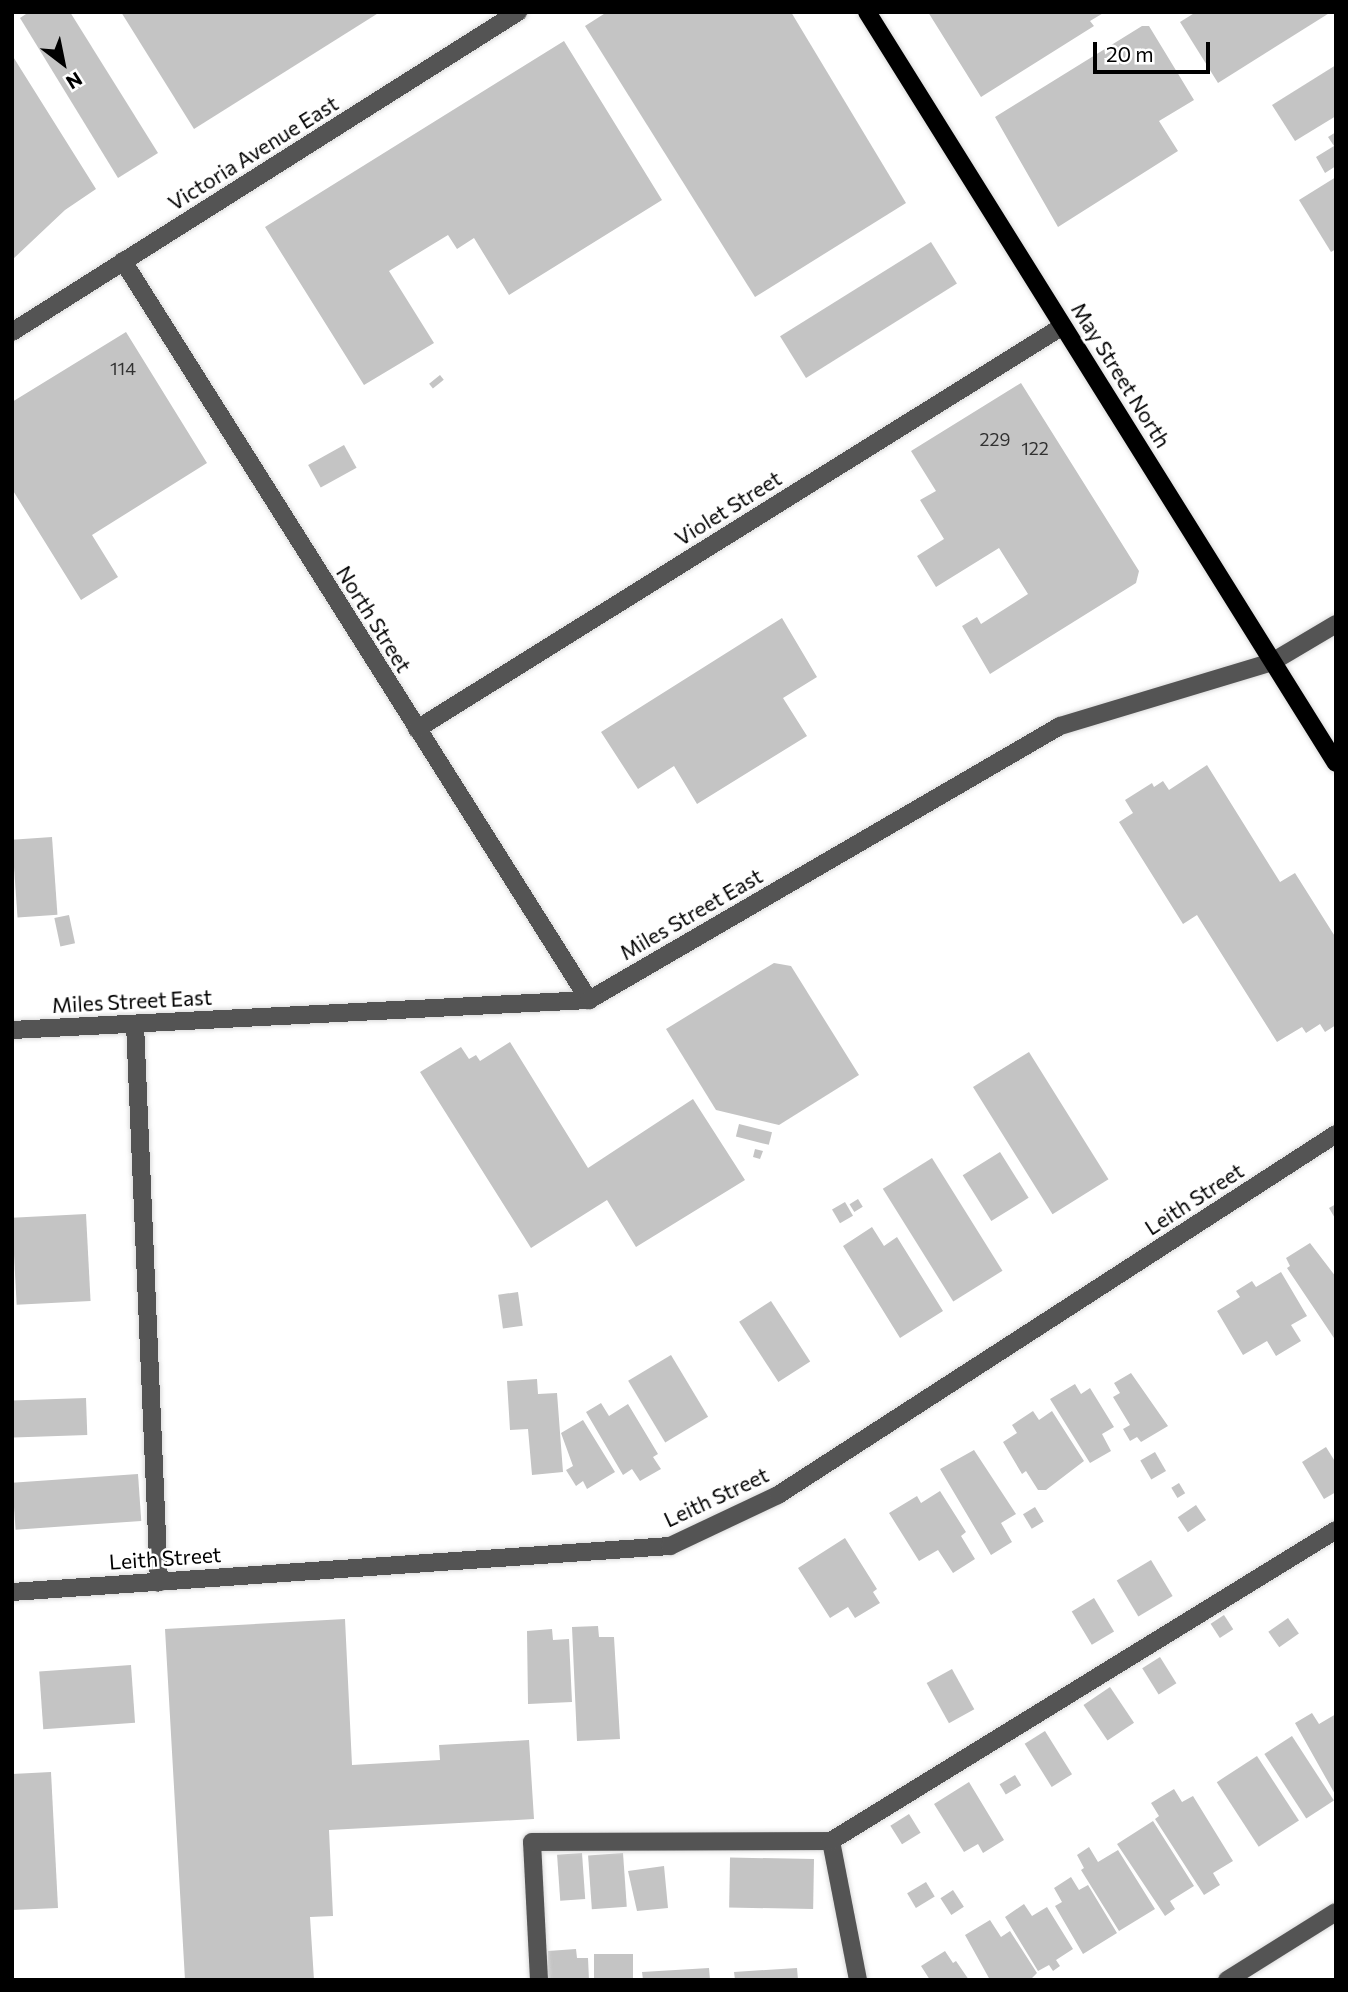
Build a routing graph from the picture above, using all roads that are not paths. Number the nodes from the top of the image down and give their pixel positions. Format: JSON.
{"nodes":[{"id":1,"x":517,"y":12,"type":"edge"},
{"id":2,"x":867,"y":12,"type":"edge"},
{"id":3,"x":122,"y":261,"type":"junction"},
{"id":4,"x":1063,"y":326,"type":"junction"},
{"id":5,"x":12,"y":332,"type":"edge"},
{"id":6,"x":1336,"y":624,"type":"edge"},
{"id":7,"x":1272,"y":662,"type":"junction"},
{"id":8,"x":416,"y":729,"type":"junction"},
{"id":9,"x":1336,"y":763,"type":"edge"},
{"id":10,"x":589,"y":1000,"type":"junction"},
{"id":11,"x":135,"y":1024,"type":"junction"},
{"id":12,"x":12,"y":1030,"type":"edge"},
{"id":13,"x":1336,"y":1135,"type":"edge"},
{"id":14,"x":1336,"y":1530,"type":"edge"},
{"id":15,"x":159,"y":1582,"type":"junction"},
{"id":16,"x":12,"y":1592,"type":"edge"},
{"id":17,"x":831,"y":1841,"type":"junction"},
{"id":18,"x":1336,"y":1912,"type":"edge"},
{"id":19,"x":539,"y":1980,"type":"edge"},
{"id":20,"x":858,"y":1980,"type":"edge"},
{"id":21,"x":1227,"y":1980,"type":"edge"}],
"edges":[{"from":1,"to":3,"type":"street","name":"Victoria Avenue East"},
{"from":2,"to":4,"type":"main road","name":"May Street North"},
{"from":3,"to":5,"type":"street","name":"Victoria Avenue East"},
{"from":3,"to":8,"type":"street","name":"North Street"},
{"from":4,"to":7,"type":"main road","name":"May Street North"},
{"from":4,"to":8,"type":"street","name":"Violet Street"},
{"from":6,"to":7,"type":"street","name":"Miles Street East"},
{"from":7,"to":9,"type":"main road","name":"May Street North"},
{"from":7,"to":10,"type":"street","name":"Miles Street East"},
{"from":8,"to":10,"type":"street","name":"North Street"},
{"from":10,"to":11,"type":"street","name":"Miles Street East"},
{"from":11,"to":12,"type":"street","name":"Miles Street East"},
{"from":11,"to":15,"type":"street"},
{"from":13,"to":15,"type":"street","name":"Leith Street"},
{"from":14,"to":17,"type":"street"},
{"from":15,"to":16,"type":"street","name":"Leith Street"},
{"from":17,"to":19,"type":"street"},
{"from":17,"to":20,"type":"street"},
{"from":18,"to":21,"type":"street"}]}
